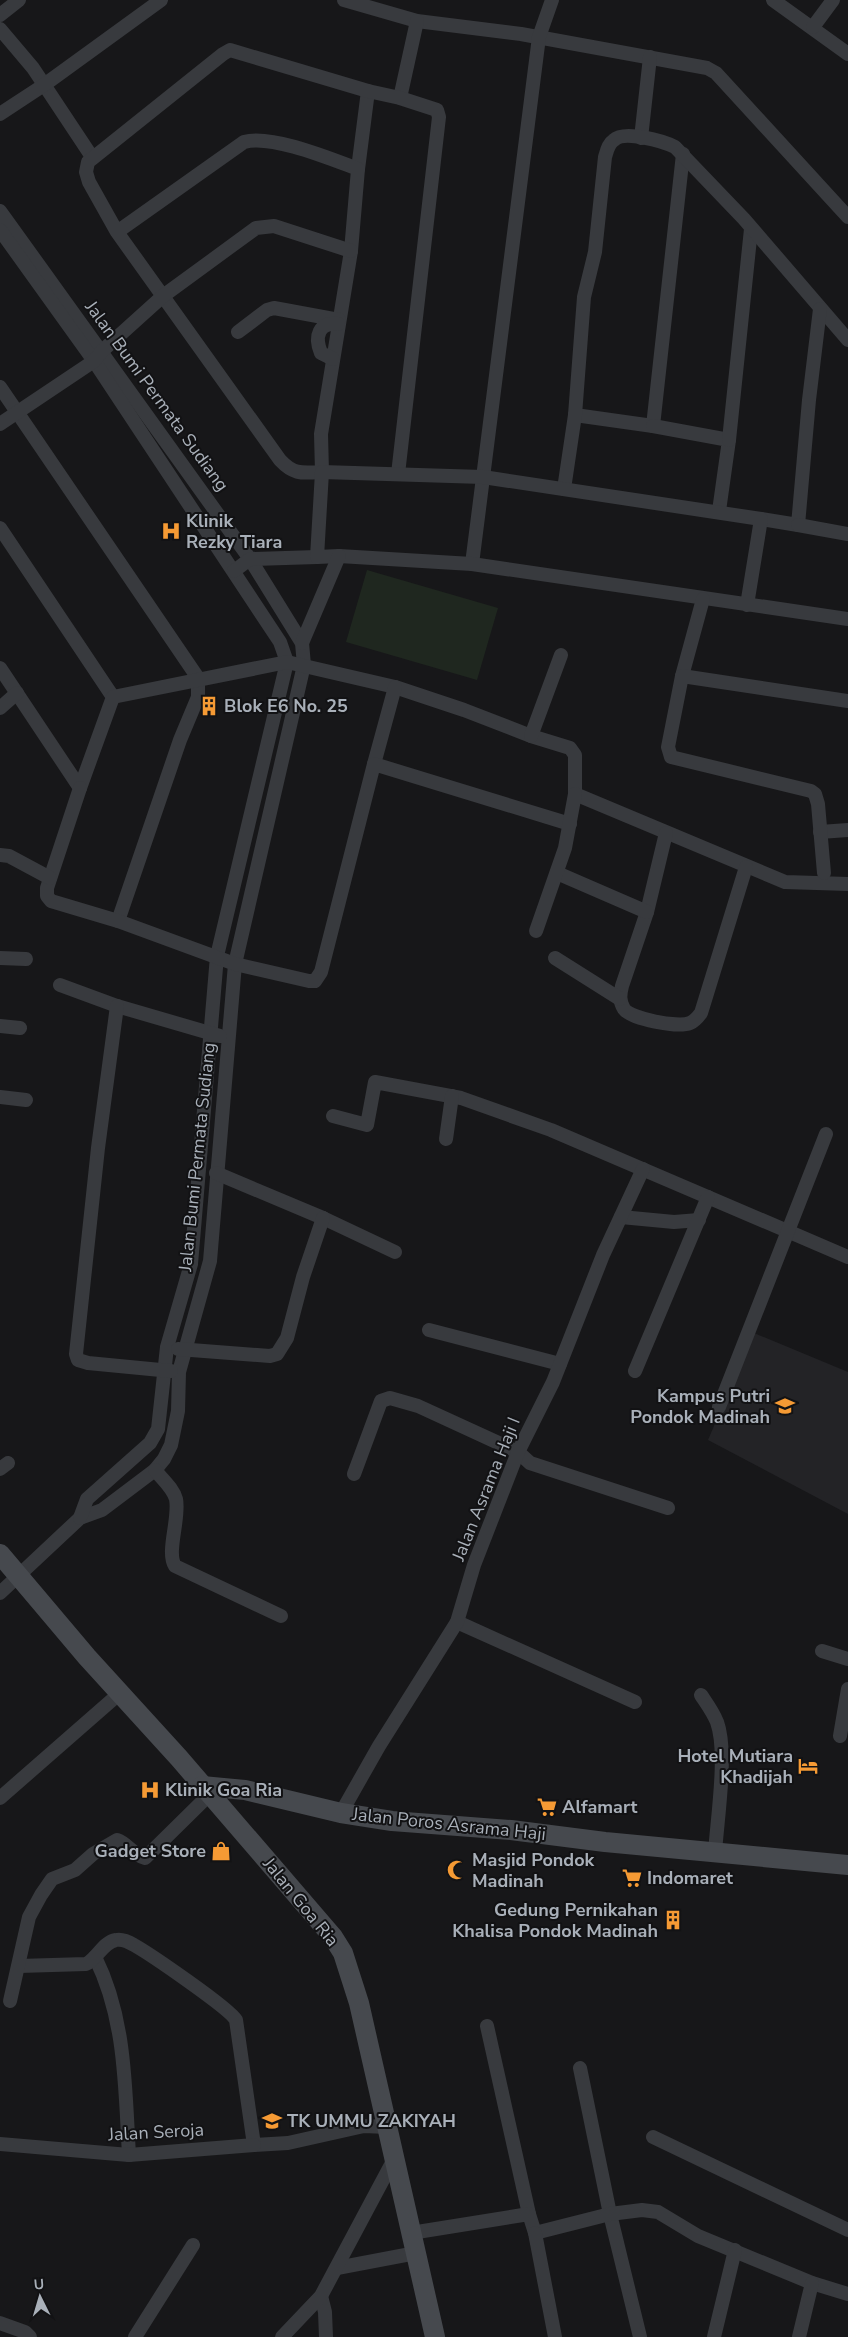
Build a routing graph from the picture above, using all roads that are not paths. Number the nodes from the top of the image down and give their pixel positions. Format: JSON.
{"nodes":[{"id":1,"x":19,"y":0,"type":"edge"},
{"id":2,"x":161,"y":0,"type":"edge"},
{"id":3,"x":344,"y":0,"type":"edge"},
{"id":4,"x":552,"y":0,"type":"edge"},
{"id":5,"x":773,"y":0,"type":"edge"},
{"id":6,"x":833,"y":0,"type":"edge"},
{"id":7,"x":0,"y":15,"type":"edge"},
{"id":8,"x":417,"y":21,"type":"junction"},
{"id":9,"x":812,"y":27,"type":"junction"},
{"id":10,"x":0,"y":29,"type":"edge"},
{"id":11,"x":539,"y":37,"type":"junction"},
{"id":12,"x":848,"y":54,"type":"edge"},
{"id":13,"x":650,"y":56,"type":"junction"},
{"id":14,"x":44,"y":85,"type":"junction"},
{"id":15,"x":368,"y":91,"type":"junction"},
{"id":16,"x":400,"y":98,"type":"junction"},
{"id":17,"x":0,"y":114,"type":"edge"},
{"id":18,"x":641,"y":138,"type":"junction"},
{"id":19,"x":683,"y":154,"type":"junction"},
{"id":20,"x":92,"y":157,"type":"junction"},
{"id":21,"x":358,"y":169,"type":"junction"},
{"id":22,"x":0,"y":211,"type":"edge"},
{"id":23,"x":848,"y":217,"type":"edge"},
{"id":24,"x":751,"y":229,"type":"junction"},
{"id":25,"x":0,"y":230,"type":"edge"},
{"id":26,"x":116,"y":232,"type":"junction"},
{"id":27,"x":351,"y":252,"type":"junction"},
{"id":28,"x":163,"y":296,"type":"junction"},
{"id":29,"x":820,"y":309,"type":"junction"},
{"id":30,"x":339,"y":322,"type":"junction"},
{"id":31,"x":238,"y":332,"type":"dead end"},
{"id":32,"x":848,"y":340,"type":"edge"},
{"id":33,"x":98,"y":356,"type":"junction"},
{"id":34,"x":0,"y":387,"type":"edge"},
{"id":35,"x":18,"y":414,"type":"junction"},
{"id":36,"x":575,"y":415,"type":"junction"},
{"id":37,"x":0,"y":424,"type":"edge"},
{"id":38,"x":653,"y":426,"type":"junction"},
{"id":39,"x":729,"y":440,"type":"junction"},
{"id":40,"x":322,"y":472,"type":"junction"},
{"id":41,"x":398,"y":474,"type":"junction"},
{"id":42,"x":483,"y":477,"type":"junction"},
{"id":43,"x":564,"y":489,"type":"junction"},
{"id":44,"x":719,"y":511,"type":"junction"},
{"id":45,"x":761,"y":519,"type":"junction"},
{"id":46,"x":798,"y":525,"type":"junction"},
{"id":47,"x":0,"y":528,"type":"edge"},
{"id":48,"x":848,"y":534,"type":"edge"},
{"id":49,"x":339,"y":556,"type":"junction"},
{"id":50,"x":317,"y":557,"type":"junction"},
{"id":51,"x":250,"y":559,"type":"junction"},
{"id":52,"x":472,"y":564,"type":"junction"},
{"id":53,"x":234,"y":571,"type":"junction"},
{"id":54,"x":703,"y":599,"type":"junction"},
{"id":55,"x":747,"y":605,"type":"junction"},
{"id":56,"x":848,"y":619,"type":"edge"},
{"id":57,"x":302,"y":643,"type":"junction"},
{"id":58,"x":561,"y":656,"type":"dead end"},
{"id":59,"x":287,"y":662,"type":"junction"},
{"id":60,"x":304,"y":665,"type":"junction"},
{"id":61,"x":0,"y":668,"type":"edge"},
{"id":62,"x":682,"y":676,"type":"junction"},
{"id":63,"x":198,"y":678,"type":"junction"},
{"id":64,"x":395,"y":687,"type":"junction"},
{"id":65,"x":17,"y":693,"type":"junction"},
{"id":66,"x":113,"y":697,"type":"junction"},
{"id":67,"x":848,"y":701,"type":"edge"},
{"id":68,"x":0,"y":708,"type":"edge"},
{"id":69,"x":530,"y":736,"type":"junction"},
{"id":70,"x":374,"y":764,"type":"junction"},
{"id":71,"x":80,"y":788,"type":"junction"},
{"id":72,"x":575,"y":794,"type":"junction"},
{"id":73,"x":570,"y":824,"type":"junction"},
{"id":74,"x":848,"y":830,"type":"edge"},
{"id":75,"x":820,"y":832,"type":"junction"},
{"id":76,"x":666,"y":833,"type":"junction"},
{"id":77,"x":0,"y":856,"type":"edge"},
{"id":78,"x":746,"y":867,"type":"junction"},
{"id":79,"x":557,"y":873,"type":"junction"},
{"id":80,"x":824,"y":873,"type":"dead end"},
{"id":81,"x":50,"y":878,"type":"junction"},
{"id":82,"x":848,"y":884,"type":"edge"},
{"id":83,"x":646,"y":912,"type":"junction"},
{"id":84,"x":118,"y":921,"type":"junction"},
{"id":85,"x":536,"y":931,"type":"dead end"},
{"id":86,"x":217,"y":956,"type":"junction"},
{"id":87,"x":0,"y":958,"type":"edge"},
{"id":88,"x":556,"y":958,"type":"dead end"},
{"id":89,"x":26,"y":959,"type":"dead end"},
{"id":90,"x":235,"y":964,"type":"junction"},
{"id":91,"x":60,"y":985,"type":"dead end"},
{"id":92,"x":620,"y":998,"type":"junction"},
{"id":93,"x":117,"y":1006,"type":"junction"},
{"id":94,"x":0,"y":1026,"type":"edge"},
{"id":95,"x":20,"y":1028,"type":"dead end"},
{"id":96,"x":212,"y":1034,"type":"junction"},
{"id":97,"x":228,"y":1037,"type":"junction"},
{"id":98,"x":452,"y":1096,"type":"junction"},
{"id":99,"x":0,"y":1097,"type":"edge"},
{"id":100,"x":26,"y":1100,"type":"dead end"},
{"id":101,"x":332,"y":1116,"type":"dead end"},
{"id":102,"x":826,"y":1134,"type":"dead end"},
{"id":103,"x":446,"y":1139,"type":"dead end"},
{"id":104,"x":643,"y":1168,"type":"junction"},
{"id":105,"x":216,"y":1173,"type":"junction"},
{"id":106,"x":708,"y":1197,"type":"junction"},
{"id":107,"x":621,"y":1217,"type":"junction"},
{"id":108,"x":323,"y":1218,"type":"junction"},
{"id":109,"x":698,"y":1220,"type":"junction"},
{"id":110,"x":787,"y":1231,"type":"junction"},
{"id":111,"x":395,"y":1252,"type":"dead end"},
{"id":112,"x":848,"y":1257,"type":"edge"},
{"id":113,"x":176,"y":1316,"type":"junction"},
{"id":114,"x":193,"y":1320,"type":"junction"},
{"id":115,"x":429,"y":1330,"type":"dead end"},
{"id":116,"x":167,"y":1347,"type":"junction"},
{"id":117,"x":185,"y":1350,"type":"junction"},
{"id":118,"x":560,"y":1364,"type":"junction"},
{"id":119,"x":163,"y":1370,"type":"junction"},
{"id":120,"x":635,"y":1371,"type":"dead end"},
{"id":121,"x":178,"y":1372,"type":"junction"},
{"id":122,"x":719,"y":1407,"type":"dead end"},
{"id":123,"x":518,"y":1452,"type":"junction"},
{"id":124,"x":156,"y":1470,"type":"junction"},
{"id":125,"x":354,"y":1474,"type":"dead end"},
{"id":126,"x":668,"y":1508,"type":"dead end"},
{"id":127,"x":80,"y":1518,"type":"junction"},
{"id":128,"x":0,"y":1554,"type":"edge"},
{"id":129,"x":18,"y":1576,"type":"junction"},
{"id":130,"x":0,"y":1593,"type":"edge"},
{"id":131,"x":281,"y":1616,"type":"dead end"},
{"id":132,"x":457,"y":1622,"type":"junction"},
{"id":133,"x":822,"y":1651,"type":"dead end"},
{"id":134,"x":848,"y":1659,"type":"edge"},
{"id":135,"x":848,"y":1689,"type":"edge"},
{"id":136,"x":120,"y":1693,"type":"junction"},
{"id":137,"x":701,"y":1695,"type":"dead end"},
{"id":138,"x":635,"y":1702,"type":"dead end"},
{"id":139,"x":840,"y":1736,"type":"dead end"},
{"id":140,"x":206,"y":1790,"type":"junction"},
{"id":141,"x":0,"y":1798,"type":"edge"},
{"id":142,"x":341,"y":1813,"type":"junction"},
{"id":143,"x":715,"y":1853,"type":"junction"},
{"id":144,"x":848,"y":1865,"type":"edge"},
{"id":145,"x":95,"y":1957,"type":"junction"},
{"id":146,"x":18,"y":1966,"type":"junction"},
{"id":147,"x":10,"y":2001,"type":"dead end"},
{"id":148,"x":487,"y":2026,"type":"dead end"},
{"id":149,"x":580,"y":2068,"type":"dead end"},
{"id":150,"x":387,"y":2127,"type":"junction"},
{"id":151,"x":653,"y":2137,"type":"dead end"},
{"id":152,"x":0,"y":2144,"type":"edge"},
{"id":153,"x":254,"y":2145,"type":"junction"},
{"id":154,"x":129,"y":2155,"type":"junction"},
{"id":155,"x":393,"y":2161,"type":"junction"},
{"id":156,"x":529,"y":2214,"type":"junction"},
{"id":157,"x":610,"y":2214,"type":"junction"},
{"id":158,"x":848,"y":2230,"type":"edge"},
{"id":159,"x":411,"y":2233,"type":"junction"},
{"id":160,"x":536,"y":2233,"type":"junction"},
{"id":161,"x":193,"y":2245,"type":"dead end"},
{"id":162,"x":735,"y":2250,"type":"junction"},
{"id":163,"x":416,"y":2253,"type":"junction"},
{"id":164,"x":337,"y":2268,"type":"junction"},
{"id":165,"x":812,"y":2283,"type":"junction"},
{"id":166,"x":848,"y":2294,"type":"edge"},
{"id":167,"x":321,"y":2296,"type":"junction"},
{"id":168,"x":0,"y":2323,"type":"edge"},
{"id":169,"x":30,"y":2337,"type":"edge"},
{"id":170,"x":135,"y":2337,"type":"edge"},
{"id":171,"x":282,"y":2337,"type":"edge"},
{"id":172,"x":326,"y":2337,"type":"edge"},
{"id":173,"x":435,"y":2337,"type":"edge"},
{"id":174,"x":555,"y":2337,"type":"edge"},
{"id":175,"x":640,"y":2337,"type":"edge"},
{"id":176,"x":714,"y":2337,"type":"edge"},
{"id":177,"x":799,"y":2337,"type":"edge"}],
"edges":[{"from":1,"to":7,"type":"street"},
{"from":2,"to":14,"type":"street"},
{"from":3,"to":8,"type":"street"},
{"from":4,"to":11,"type":"street"},
{"from":5,"to":9,"type":"street"},
{"from":6,"to":9,"type":"street"},
{"from":8,"to":11,"type":"street"},
{"from":8,"to":16,"type":"street"},
{"from":9,"to":12,"type":"street"},
{"from":10,"to":14,"type":"street"},
{"from":11,"to":13,"type":"street"},
{"from":11,"to":42,"type":"street"},
{"from":13,"to":18,"type":"street"},
{"from":13,"to":23,"type":"street"},
{"from":14,"to":17,"type":"street"},
{"from":14,"to":20,"type":"street"},
{"from":15,"to":16,"type":"street"},
{"from":15,"to":20,"type":"street"},
{"from":15,"to":21,"type":"street"},
{"from":16,"to":41,"type":"street"},
{"from":18,"to":19,"type":"street"},
{"from":18,"to":36,"type":"street"},
{"from":19,"to":24,"type":"street"},
{"from":19,"to":38,"type":"street"},
{"from":20,"to":26,"type":"street"},
{"from":21,"to":26,"type":"street"},
{"from":21,"to":27,"type":"street"},
{"from":22,"to":33,"type":"street","name":"Jalan Bumi Permata Sudiang"},
{"from":24,"to":29,"type":"street"},
{"from":24,"to":39,"type":"street"},
{"from":25,"to":33,"type":"street","name":"Jalan Bumi Permata Sudiang"},
{"from":26,"to":28,"type":"street"},
{"from":27,"to":28,"type":"street"},
{"from":27,"to":30,"type":"street"},
{"from":28,"to":33,"type":"street"},
{"from":28,"to":40,"type":"street"},
{"from":29,"to":32,"type":"street"},
{"from":29,"to":46,"type":"street"},
{"from":30,"to":31,"type":"street"},
{"from":30,"to":40,"type":"street"},
{"from":33,"to":35,"type":"street"},
{"from":33,"to":51,"type":"street","name":"Jalan Bumi Permata Sudiang"},
{"from":33,"to":53,"type":"street","name":"Jalan Bumi Permata Sudiang"},
{"from":34,"to":35,"type":"street"},
{"from":35,"to":37,"type":"street"},
{"from":35,"to":63,"type":"street"},
{"from":36,"to":38,"type":"street"},
{"from":36,"to":43,"type":"street"},
{"from":38,"to":39,"type":"street"},
{"from":39,"to":44,"type":"street"},
{"from":40,"to":41,"type":"street"},
{"from":40,"to":50,"type":"street"},
{"from":41,"to":42,"type":"street"},
{"from":42,"to":43,"type":"street"},
{"from":42,"to":52,"type":"street"},
{"from":43,"to":44,"type":"street"},
{"from":44,"to":45,"type":"street"},
{"from":45,"to":46,"type":"street"},
{"from":45,"to":55,"type":"street"},
{"from":46,"to":48,"type":"street"},
{"from":47,"to":66,"type":"street"},
{"from":49,"to":50,"type":"street"},
{"from":49,"to":52,"type":"street"},
{"from":49,"to":57,"type":"street"},
{"from":50,"to":51,"type":"street"},
{"from":51,"to":53,"type":"street"},
{"from":51,"to":57,"type":"street","name":"Jalan Bumi Permata Sudiang"},
{"from":52,"to":54,"type":"street"},
{"from":53,"to":59,"type":"street","name":"Jalan Bumi Permata Sudiang"},
{"from":54,"to":55,"type":"street"},
{"from":54,"to":62,"type":"street"},
{"from":55,"to":56,"type":"street"},
{"from":57,"to":60,"type":"street","name":"Jalan Bumi Permata Sudiang"},
{"from":58,"to":69,"type":"street"},
{"from":59,"to":60,"type":"street"},
{"from":59,"to":63,"type":"street"},
{"from":59,"to":86,"type":"street","name":"Jalan Bumi Permata Sudiang"},
{"from":60,"to":64,"type":"street"},
{"from":60,"to":90,"type":"street","name":"Jalan Bumi Permata Sudiang"},
{"from":61,"to":65,"type":"street"},
{"from":62,"to":67,"type":"street"},
{"from":62,"to":75,"type":"street"},
{"from":63,"to":66,"type":"street"},
{"from":63,"to":84,"type":"street"},
{"from":64,"to":69,"type":"street"},
{"from":64,"to":70,"type":"street"},
{"from":65,"to":68,"type":"street"},
{"from":65,"to":71,"type":"street"},
{"from":66,"to":71,"type":"street"},
{"from":69,"to":72,"type":"street"},
{"from":70,"to":73,"type":"street"},
{"from":70,"to":90,"type":"street"},
{"from":71,"to":81,"type":"street"},
{"from":72,"to":73,"type":"street"},
{"from":72,"to":76,"type":"street"},
{"from":73,"to":79,"type":"street"},
{"from":74,"to":75,"type":"street"},
{"from":75,"to":80,"type":"street"},
{"from":76,"to":78,"type":"street"},
{"from":76,"to":83,"type":"street"},
{"from":77,"to":81,"type":"street"},
{"from":78,"to":82,"type":"street"},
{"from":78,"to":92,"type":"street"},
{"from":79,"to":83,"type":"street"},
{"from":79,"to":85,"type":"street"},
{"from":81,"to":84,"type":"street"},
{"from":83,"to":92,"type":"street"},
{"from":84,"to":86,"type":"street"},
{"from":86,"to":90,"type":"street"},
{"from":86,"to":96,"type":"street","name":"Jalan Bumi Permata Sudiang"},
{"from":87,"to":89,"type":"street"},
{"from":88,"to":92,"type":"street"},
{"from":90,"to":97,"type":"street","name":"Jalan Bumi Permata Sudiang"},
{"from":91,"to":93,"type":"street"},
{"from":93,"to":96,"type":"street"},
{"from":93,"to":119,"type":"street"},
{"from":94,"to":95,"type":"street"},
{"from":96,"to":97,"type":"street"},
{"from":96,"to":113,"type":"street","name":"Jalan Bumi Permata Sudiang"},
{"from":97,"to":105,"type":"street","name":"Jalan Bumi Permata Sudiang"},
{"from":98,"to":101,"type":"street"},
{"from":98,"to":103,"type":"street"},
{"from":98,"to":104,"type":"street"},
{"from":99,"to":100,"type":"street"},
{"from":102,"to":110,"type":"street"},
{"from":104,"to":106,"type":"street"},
{"from":104,"to":107,"type":"street","name":"Jalan Asrama Haji I"},
{"from":105,"to":108,"type":"street"},
{"from":105,"to":114,"type":"street","name":"Jalan Bumi Permata Sudiang"},
{"from":106,"to":109,"type":"street"},
{"from":106,"to":110,"type":"street"},
{"from":107,"to":109,"type":"street"},
{"from":107,"to":118,"type":"street","name":"Jalan Asrama Haji I"},
{"from":108,"to":111,"type":"street"},
{"from":108,"to":117,"type":"street"},
{"from":109,"to":120,"type":"street"},
{"from":110,"to":112,"type":"street"},
{"from":110,"to":122,"type":"street"},
{"from":113,"to":114,"type":"street"},
{"from":113,"to":116,"type":"street","name":"Jalan Bumi Permata Sudiang"},
{"from":114,"to":117,"type":"street","name":"Jalan Bumi Permata Sudiang"},
{"from":115,"to":118,"type":"street"},
{"from":116,"to":117,"type":"street"},
{"from":116,"to":119,"type":"street","name":"Jalan Bumi Permata Sudiang"},
{"from":117,"to":121,"type":"street","name":"Jalan Bumi Permata Sudiang"},
{"from":118,"to":123,"type":"street","name":"Jalan Asrama Haji I"},
{"from":119,"to":121,"type":"street"},
{"from":119,"to":127,"type":"street","name":"Jalan Bumi Permata Sudiang"},
{"from":121,"to":124,"type":"street","name":"Jalan Bumi Permata Sudiang"},
{"from":123,"to":125,"type":"street"},
{"from":123,"to":126,"type":"street"},
{"from":123,"to":132,"type":"street","name":"Jalan Asrama Haji I"},
{"from":124,"to":127,"type":"street","name":"Jalan Bumi Permata Sudiang"},
{"from":124,"to":131,"type":"street"},
{"from":127,"to":129,"type":"street"},
{"from":128,"to":129,"type":"main road","name":"Jalan Goa Ria"},
{"from":129,"to":130,"type":"street"},
{"from":129,"to":136,"type":"main road","name":"Jalan Goa Ria"},
{"from":132,"to":138,"type":"street"},
{"from":132,"to":142,"type":"street","name":"Jalan Asrama Haji I"},
{"from":133,"to":134,"type":"street"},
{"from":135,"to":139,"type":"street"},
{"from":136,"to":140,"type":"main road","name":"Jalan Goa Ria"},
{"from":136,"to":141,"type":"street"},
{"from":137,"to":143,"type":"street"},
{"from":140,"to":142,"type":"main road","name":"Jalan Poros Asrama Haji"},
{"from":140,"to":146,"type":"street"},
{"from":140,"to":150,"type":"main road","name":"Jalan Goa Ria"},
{"from":142,"to":143,"type":"main road","name":"Jalan Poros Asrama Haji"},
{"from":143,"to":144,"type":"main road","name":"Jalan Poros Asrama Haji"},
{"from":145,"to":146,"type":"street"},
{"from":145,"to":153,"type":"street"},
{"from":145,"to":154,"type":"street"},
{"from":146,"to":147,"type":"street"},
{"from":148,"to":156,"type":"street"},
{"from":149,"to":157,"type":"street"},
{"from":150,"to":153,"type":"street","name":"Jalan Seroja"},
{"from":150,"to":155,"type":"main road","name":"Jalan Goa Ria"},
{"from":151,"to":158,"type":"street"},
{"from":152,"to":154,"type":"street","name":"Jalan Seroja"},
{"from":153,"to":154,"type":"street","name":"Jalan Seroja"},
{"from":155,"to":159,"type":"main road","name":"Jalan Goa Ria"},
{"from":155,"to":164,"type":"street"},
{"from":156,"to":159,"type":"street"},
{"from":156,"to":160,"type":"street"},
{"from":157,"to":160,"type":"street"},
{"from":157,"to":162,"type":"street"},
{"from":157,"to":175,"type":"street"},
{"from":159,"to":163,"type":"main road","name":"Jalan Goa Ria"},
{"from":160,"to":174,"type":"street"},
{"from":161,"to":170,"type":"street"},
{"from":162,"to":165,"type":"street"},
{"from":162,"to":176,"type":"street"},
{"from":163,"to":164,"type":"street"},
{"from":163,"to":173,"type":"main road","name":"Jalan Goa Ria"},
{"from":164,"to":167,"type":"street"},
{"from":165,"to":166,"type":"street"},
{"from":165,"to":177,"type":"street"},
{"from":167,"to":171,"type":"street"},
{"from":167,"to":172,"type":"street"},
{"from":168,"to":169,"type":"street"}]}
